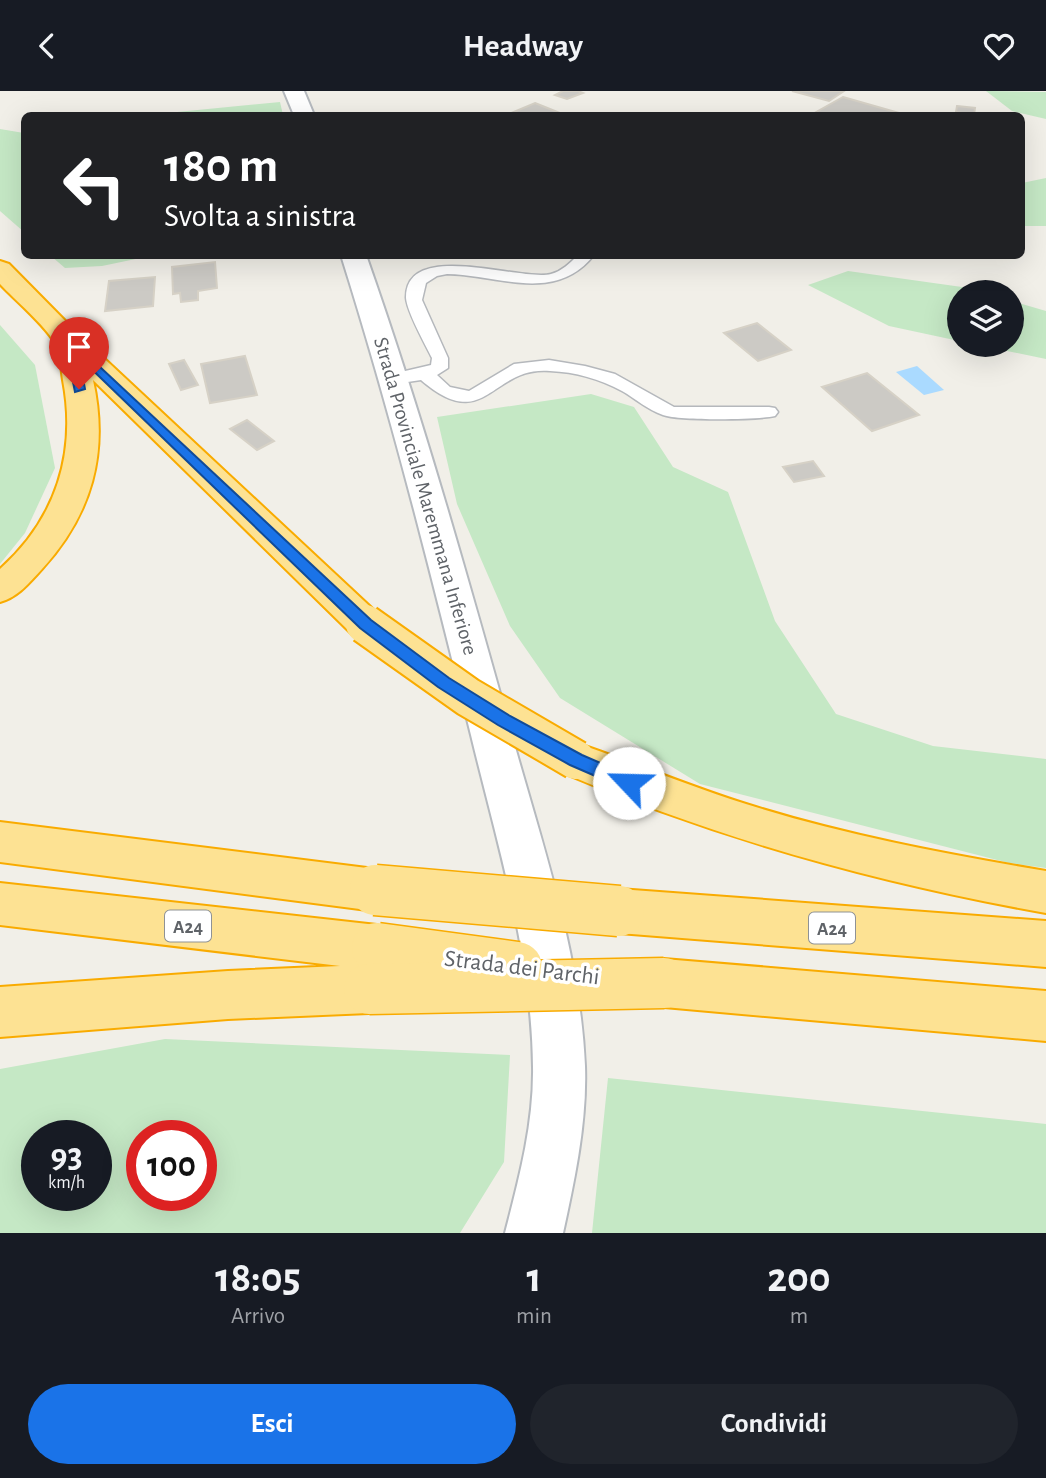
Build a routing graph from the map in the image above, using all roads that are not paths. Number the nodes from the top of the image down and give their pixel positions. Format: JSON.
{"nodes":[{"id":1,"x":294,"y":91,"type":"edge"},
{"id":2,"x":303,"y":112,"type":"edge"},
{"id":3,"x":354,"y":259,"type":"edge"},
{"id":4,"x":583,"y":259,"type":"edge"},
{"id":5,"x":0,"y":269,"type":"edge"},
{"id":6,"x":70,"y":342,"type":"junction"},
{"id":7,"x":425,"y":374,"type":"junction"},
{"id":8,"x":394,"y":379,"type":"junction"},
{"id":9,"x":769,"y":412,"type":"dead end"},
{"id":10,"x":0,"y":589,"type":"edge"},
{"id":11,"x":0,"y":842,"type":"edge"},
{"id":12,"x":1046,"y":892,"type":"edge"},
{"id":13,"x":0,"y":904,"type":"edge"},
{"id":14,"x":1046,"y":944,"type":"edge"},
{"id":15,"x":373,"y":969,"type":"junction"},
{"id":16,"x":0,"y":1012,"type":"edge"},
{"id":17,"x":1046,"y":1016,"type":"edge"},
{"id":18,"x":534,"y":1233,"type":"edge"}],
"edges":[{"from":1,"to":2,"type":"main road"},
{"from":3,"to":8,"type":"main road","name":"Strada Provinciale Maremmana Inferiore"},
{"from":4,"to":7,"type":"lane"},
{"from":5,"to":6,"type":"highway"},
{"from":6,"to":10,"type":"highway"},
{"from":6,"to":12,"type":"highway","bridge":true},
{"from":7,"to":8,"type":"lane"},
{"from":7,"to":9,"type":"lane"},
{"from":8,"to":18,"type":"main road","name":"Strada Provinciale Maremmana Inferiore"},
{"from":11,"to":14,"type":"highway","number":"A24","bridge":true},
{"from":13,"to":15,"type":"highway","number":"A24"},
{"from":15,"to":16,"type":"highway"},
{"from":15,"to":17,"type":"highway","bridge":true}]}
